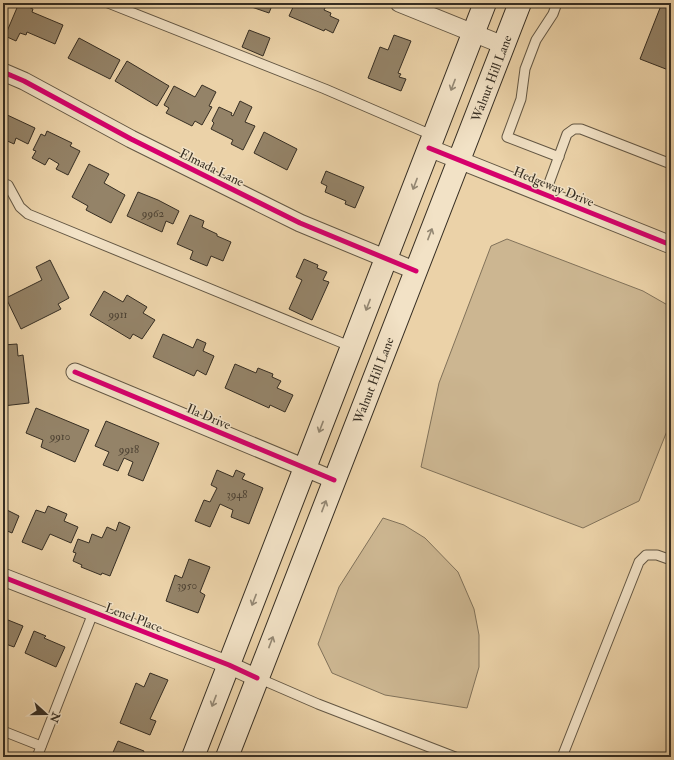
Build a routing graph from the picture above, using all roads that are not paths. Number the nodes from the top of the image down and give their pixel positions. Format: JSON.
{"nodes":[{"id":1,"x":108,"y":3,"type":"edge"},
{"id":2,"x":398,"y":3,"type":"edge"},
{"id":3,"x":485,"y":3,"type":"edge"},
{"id":4,"x":520,"y":3,"type":"edge"},
{"id":5,"x":558,"y":3,"type":"edge"},
{"id":6,"x":474,"y":33,"type":"junction"},
{"id":7,"x":503,"y":45,"type":"junction"},
{"id":8,"x":3,"y":72,"type":"edge"},
{"id":9,"x":431,"y":142,"type":"junction"},
{"id":10,"x":558,"y":157,"type":"junction"},
{"id":11,"x":459,"y":160,"type":"junction"},
{"id":12,"x":671,"y":164,"type":"edge"},
{"id":13,"x":3,"y":182,"type":"edge"},
{"id":14,"x":545,"y":194,"type":"junction"},
{"id":15,"x":671,"y":245,"type":"edge"},
{"id":16,"x":386,"y":259,"type":"junction"},
{"id":17,"x":416,"y":271,"type":"junction"},
{"id":18,"x":352,"y":347,"type":"junction"},
{"id":19,"x":75,"y":372,"type":"dead end"},
{"id":20,"x":305,"y":468,"type":"junction"},
{"id":21,"x":334,"y":480,"type":"junction"},
{"id":22,"x":671,"y":560,"type":"edge"},
{"id":23,"x":3,"y":577,"type":"edge"},
{"id":24,"x":93,"y":613,"type":"junction"},
{"id":25,"x":229,"y":665,"type":"junction"},
{"id":26,"x":257,"y":678,"type":"junction"},
{"id":27,"x":3,"y":732,"type":"edge"},
{"id":28,"x":41,"y":746,"type":"junction"},
{"id":29,"x":37,"y":757,"type":"edge"},
{"id":30,"x":193,"y":757,"type":"edge"},
{"id":31,"x":226,"y":757,"type":"edge"},
{"id":32,"x":455,"y":757,"type":"edge"},
{"id":33,"x":562,"y":757,"type":"edge"}],
"edges":[{"from":1,"to":9,"type":"lane"},
{"from":2,"to":6,"type":"street"},
{"from":3,"to":6,"type":"main road"},
{"from":4,"to":7,"type":"main road","name":"Walnut Hill Lane"},
{"from":5,"to":10,"type":"lane"},
{"from":6,"to":7,"type":"street"},
{"from":6,"to":9,"type":"main road","one_way":true},
{"from":7,"to":11,"type":"main road","name":"Walnut Hill Lane"},
{"from":8,"to":16,"type":"street","name":"Elmada Lane"},
{"from":9,"to":11,"type":"street","name":"Hedgeway Drive"},
{"from":9,"to":16,"type":"main road","one_way":true},
{"from":10,"to":12,"type":"lane"},
{"from":10,"to":14,"type":"lane"},
{"from":11,"to":14,"type":"street","name":"Hedgeway Drive"},
{"from":17,"to":11,"type":"main road","name":"Walnut Hill Lane","one_way":true},
{"from":13,"to":18,"type":"lane"},
{"from":14,"to":15,"type":"street","name":"Hedgeway Drive"},
{"from":16,"to":17,"type":"street","name":"Elmada Lane"},
{"from":16,"to":18,"type":"main road","one_way":true},
{"from":17,"to":21,"type":"main road","name":"Walnut Hill Lane"},
{"from":18,"to":20,"type":"main road","one_way":true},
{"from":19,"to":20,"type":"street","name":"Ila Drive"},
{"from":20,"to":21,"type":"street","name":"Ila Drive"},
{"from":20,"to":25,"type":"main road","one_way":true},
{"from":26,"to":21,"type":"main road","name":"Walnut Hill Lane","one_way":true},
{"from":22,"to":33,"type":"lane"},
{"from":23,"to":24,"type":"street","name":"Lenel Place"},
{"from":24,"to":25,"type":"street","name":"Lenel Place"},
{"from":24,"to":28,"type":"lane"},
{"from":25,"to":26,"type":"street","name":"Lenel Place"},
{"from":25,"to":30,"type":"main road","one_way":true},
{"from":26,"to":31,"type":"main road","name":"Walnut Hill Lane"},
{"from":26,"to":32,"type":"lane"},
{"from":27,"to":28,"type":"lane"},
{"from":28,"to":29,"type":"lane"}]}
